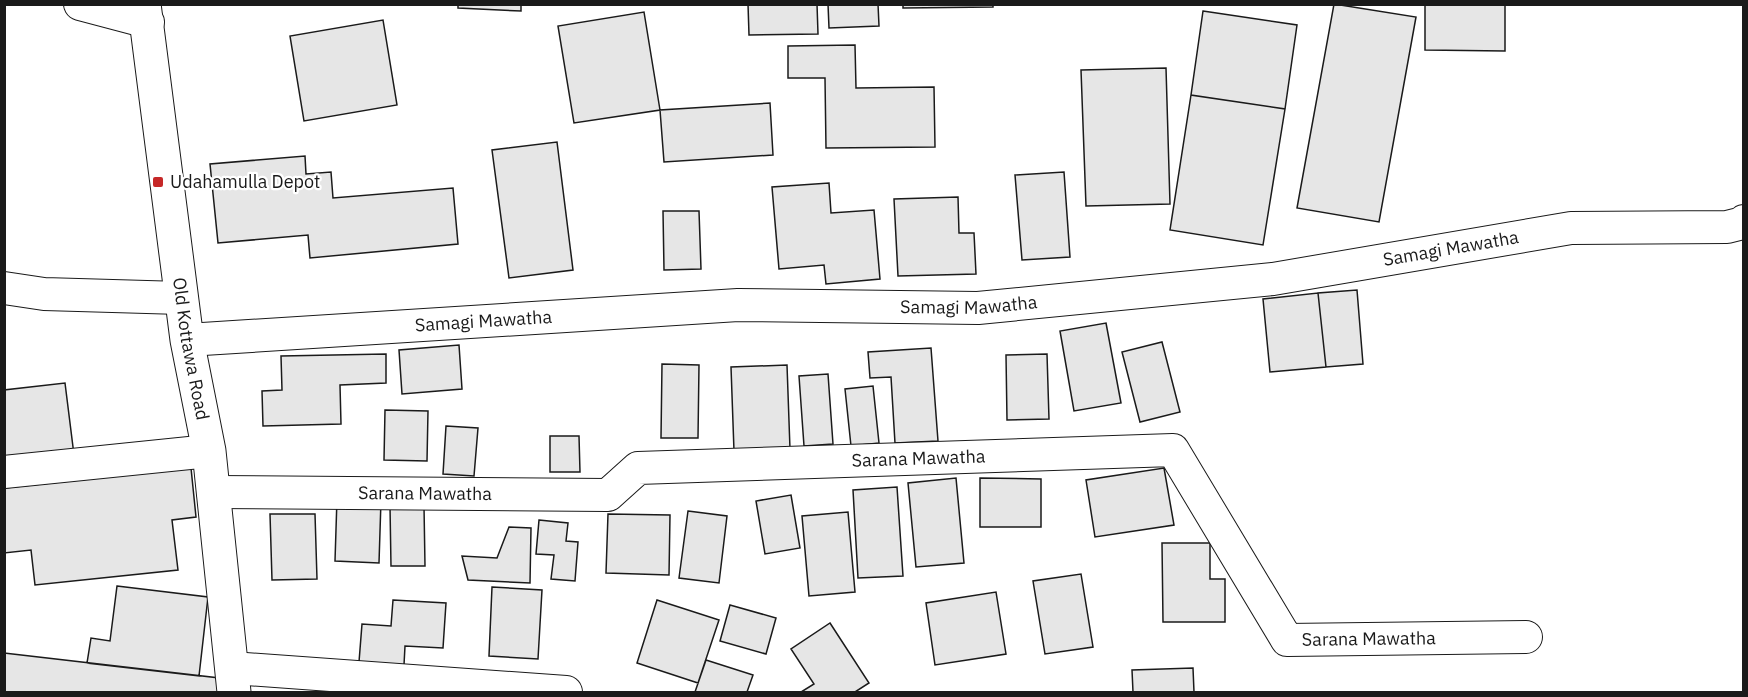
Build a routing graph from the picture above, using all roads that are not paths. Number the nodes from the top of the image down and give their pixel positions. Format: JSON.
{"nodes":[{"id":1,"x":80,"y":4,"type":"edge"},
{"id":2,"x":146,"y":13,"type":"edge"},
{"id":3,"x":1743,"y":221,"type":"edge"},
{"id":4,"x":4,"y":288,"type":"edge"},
{"id":5,"x":181,"y":298,"type":"junction"},
{"id":6,"x":187,"y":340,"type":"junction"},
{"id":7,"x":209,"y":452,"type":"junction"},
{"id":8,"x":4,"y":472,"type":"edge"},
{"id":9,"x":213,"y":492,"type":"junction"},
{"id":10,"x":1526,"y":637,"type":"dead end"},
{"id":11,"x":233,"y":680,"type":"edge"},
{"id":12,"x":566,"y":693,"type":"edge"}],
"edges":[{"from":1,"to":2,"type":"street"},
{"from":2,"to":5,"type":"main road","name":"Old Kottawa Road"},
{"from":3,"to":6,"type":"street","name":"Samagi Mawatha"},
{"from":4,"to":5,"type":"street"},
{"from":5,"to":6,"type":"main road","name":"Old Kottawa Road"},
{"from":6,"to":7,"type":"main road","name":"Old Kottawa Road"},
{"from":7,"to":8,"type":"street"},
{"from":7,"to":9,"type":"main road","name":"Old Kottawa Road"},
{"from":9,"to":10,"type":"street","name":"Sarana Mawatha"},
{"from":9,"to":11,"type":"main road","name":"Old Kottawa Road"},
{"from":11,"to":12,"type":"street"}]}
